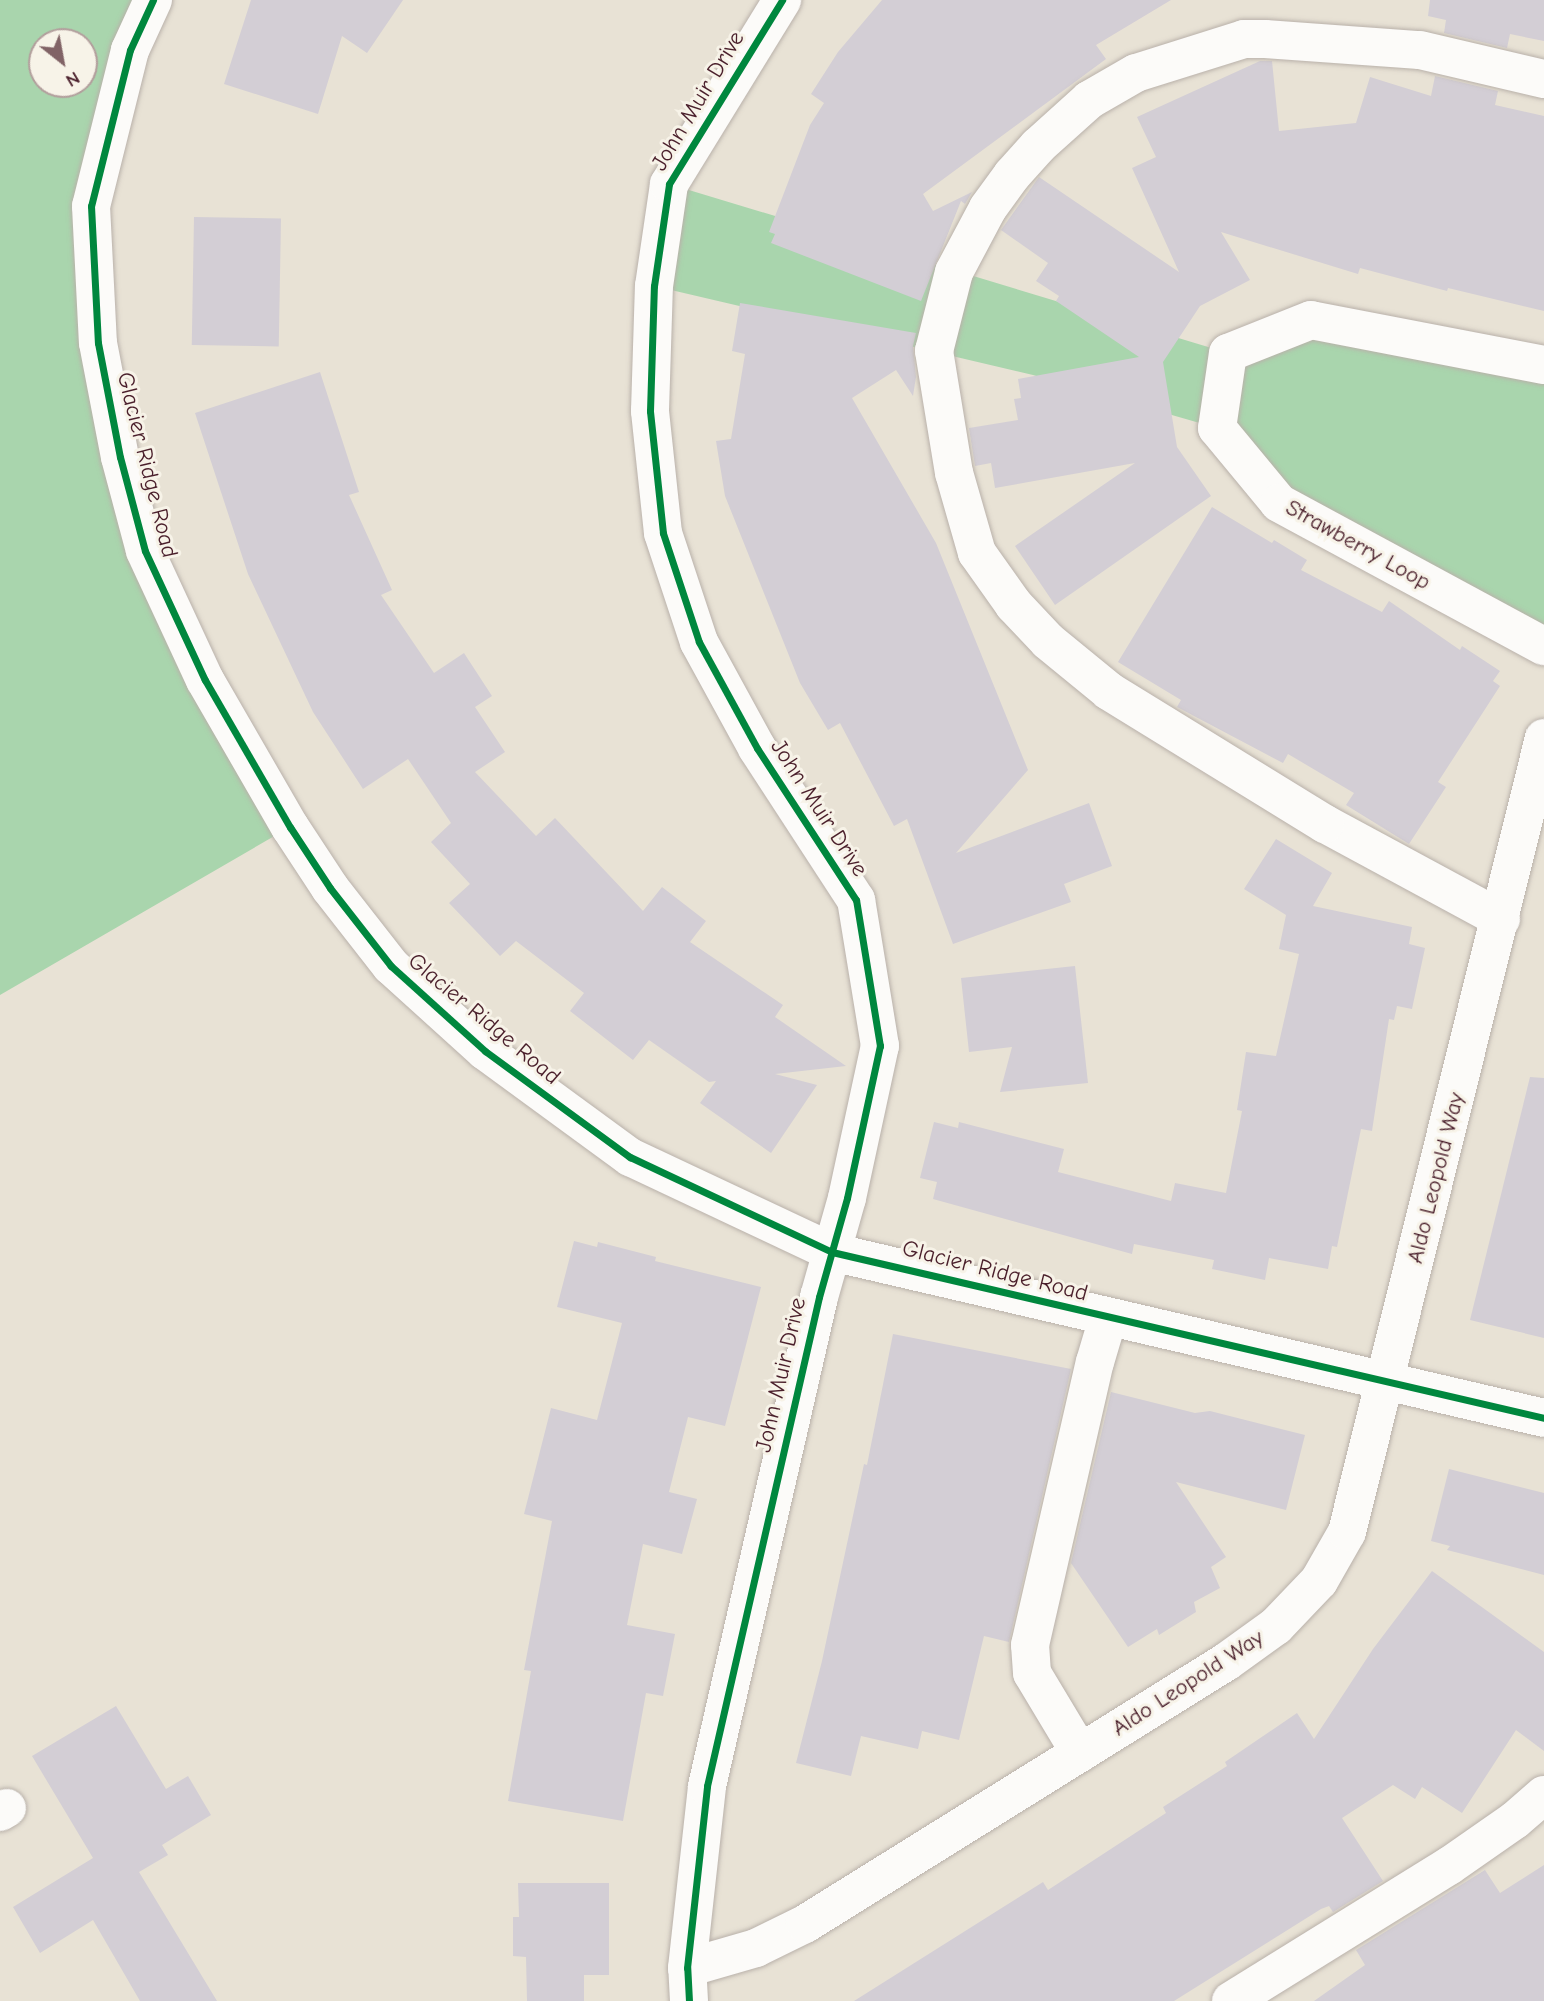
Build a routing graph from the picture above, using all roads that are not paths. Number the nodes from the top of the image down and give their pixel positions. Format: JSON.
{"nodes":[{"id":1,"x":153,"y":0,"type":"edge"},
{"id":2,"x":782,"y":0,"type":"edge"},
{"id":3,"x":1544,"y":79,"type":"edge"},
{"id":4,"x":1544,"y":365,"type":"edge"},
{"id":5,"x":1544,"y":646,"type":"edge"},
{"id":6,"x":1544,"y":738,"type":"edge"},
{"id":7,"x":1501,"y":919,"type":"junction"},
{"id":8,"x":832,"y":1252,"type":"junction"},
{"id":9,"x":1108,"y":1318,"type":"junction"},
{"id":10,"x":1385,"y":1380,"type":"junction"},
{"id":11,"x":1544,"y":1418,"type":"edge"},
{"id":12,"x":1080,"y":1753,"type":"junction"},
{"id":13,"x":1544,"y":1795,"type":"edge"},
{"id":14,"x":688,"y":1985,"type":"edge"},
{"id":15,"x":1231,"y":2001,"type":"edge"}],
"edges":[{"from":1,"to":8,"type":"street","name":"Glacier Ridge Road"},
{"from":2,"to":8,"type":"street","name":"John Muir Drive"},
{"from":3,"to":7,"type":"street"},
{"from":4,"to":5,"type":"street","name":"Strawberry Loop"},
{"from":6,"to":7,"type":"street","name":"Aldo Leopold Way"},
{"from":7,"to":10,"type":"street","name":"Aldo Leopold Way"},
{"from":8,"to":9,"type":"street","name":"Glacier Ridge Road"},
{"from":8,"to":14,"type":"street","name":"John Muir Drive"},
{"from":9,"to":10,"type":"street","name":"Glacier Ridge Road"},
{"from":9,"to":12,"type":"street"},
{"from":10,"to":11,"type":"street","name":"Glacier Ridge Road"},
{"from":10,"to":12,"type":"street","name":"Aldo Leopold Way"},
{"from":12,"to":14,"type":"street","name":"Aldo Leopold Way"},
{"from":13,"to":15,"type":"street"}]}
